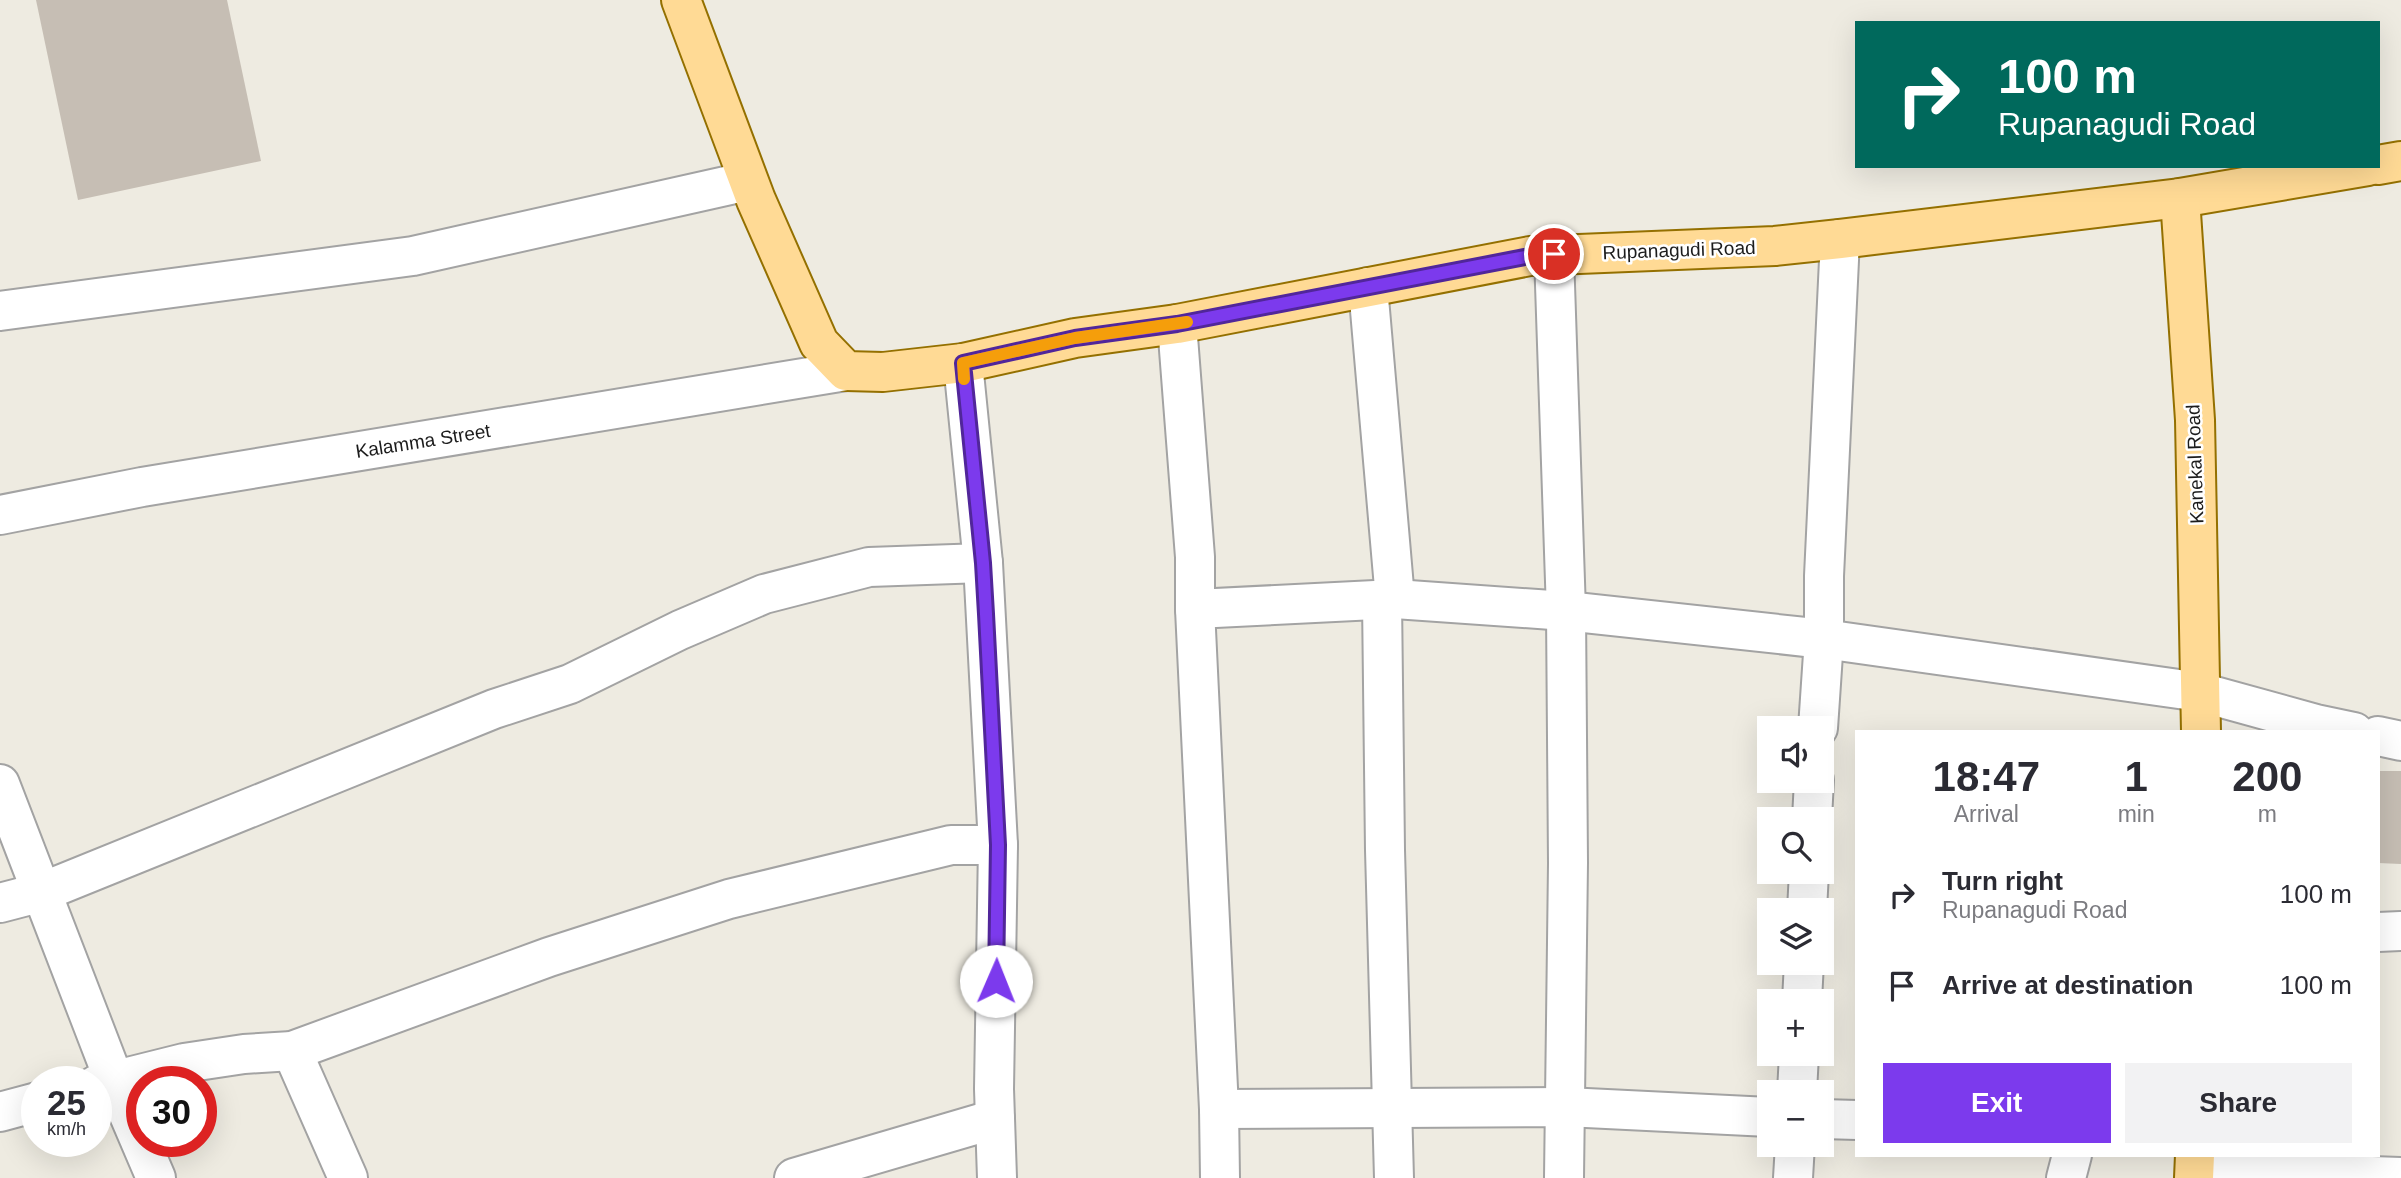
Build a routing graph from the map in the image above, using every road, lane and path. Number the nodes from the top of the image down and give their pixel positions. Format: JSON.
{"nodes":[{"id":1,"x":681,"y":0,"type":"edge"},
{"id":2,"x":2401,"y":161,"type":"edge"},
{"id":3,"x":2380,"y":164,"type":"edge"},
{"id":4,"x":2356,"y":168,"type":"edge"},
{"id":5,"x":752,"y":190,"type":"junction"},
{"id":6,"x":2180,"y":198,"type":"junction"},
{"id":7,"x":1840,"y":239,"type":"junction"},
{"id":8,"x":1554,"y":254,"type":"junction"},
{"id":9,"x":1368,"y":287,"type":"junction"},
{"id":10,"x":0,"y":311,"type":"edge"},
{"id":11,"x":1177,"y":324,"type":"junction"},
{"id":12,"x":963,"y":363,"type":"junction"},
{"id":13,"x":846,"y":370,"type":"junction"},
{"id":14,"x":0,"y":515,"type":"edge"},
{"id":15,"x":983,"y":563,"type":"junction"},
{"id":16,"x":1388,"y":600,"type":"junction"},
{"id":17,"x":1195,"y":609,"type":"junction"},
{"id":18,"x":1566,"y":611,"type":"junction"},
{"id":19,"x":1824,"y":639,"type":"junction"},
{"id":20,"x":2200,"y":692,"type":"junction"},
{"id":21,"x":1819,"y":716,"type":"edge"},
{"id":22,"x":2201,"y":730,"type":"edge"},
{"id":23,"x":2344,"y":730,"type":"edge"},
{"id":24,"x":2380,"y":736,"type":"edge"},
{"id":25,"x":2401,"y":741,"type":"edge"},
{"id":26,"x":0,"y":784,"type":"edge"},
{"id":27,"x":998,"y":845,"type":"junction"},
{"id":28,"x":42,"y":892,"type":"junction"},
{"id":29,"x":0,"y":903,"type":"edge"},
{"id":30,"x":2401,"y":931,"type":"edge"},
{"id":31,"x":2380,"y":932,"type":"edge"},
{"id":32,"x":292,"y":1051,"type":"junction"},
{"id":33,"x":100,"y":1066,"type":"edge"},
{"id":34,"x":112,"y":1080,"type":"edge"},
{"id":35,"x":112,"y":1095,"type":"edge"},
{"id":36,"x":21,"y":1106,"type":"edge"},
{"id":37,"x":1566,"y":1107,"type":"junction"},
{"id":38,"x":1392,"y":1109,"type":"junction"},
{"id":39,"x":1219,"y":1110,"type":"junction"},
{"id":40,"x":0,"y":1112,"type":"edge"},
{"id":41,"x":1757,"y":1116,"type":"edge"},
{"id":42,"x":995,"y":1119,"type":"junction"},
{"id":43,"x":1834,"y":1119,"type":"edge"},
{"id":44,"x":1855,"y":1120,"type":"edge"},
{"id":45,"x":1794,"y":1157,"type":"edge"},
{"id":46,"x":2071,"y":1157,"type":"edge"},
{"id":47,"x":2195,"y":1168,"type":"edge"},
{"id":48,"x":2401,"y":1177,"type":"edge"},
{"id":49,"x":156,"y":1178,"type":"edge"},
{"id":50,"x":348,"y":1178,"type":"edge"},
{"id":51,"x":794,"y":1178,"type":"edge"},
{"id":52,"x":998,"y":1178,"type":"edge"},
{"id":53,"x":1220,"y":1178,"type":"edge"},
{"id":54,"x":1394,"y":1178,"type":"edge"},
{"id":55,"x":1564,"y":1178,"type":"edge"},
{"id":56,"x":1793,"y":1178,"type":"edge"},
{"id":57,"x":2066,"y":1178,"type":"edge"}],
"edges":[{"from":1,"to":5,"type":"main road"},
{"from":2,"to":3,"type":"main road"},
{"from":4,"to":6,"type":"main road","name":"Rupanagudi Road"},
{"from":5,"to":10,"type":"street"},
{"from":5,"to":13,"type":"main road"},
{"from":6,"to":7,"type":"main road","name":"Rupanagudi Road"},
{"from":6,"to":20,"type":"main road","name":"Kanekal Road"},
{"from":7,"to":8,"type":"main road","name":"Rupanagudi Road"},
{"from":7,"to":19,"type":"street"},
{"from":8,"to":9,"type":"main road","name":"Rupanagudi Road"},
{"from":8,"to":18,"type":"street"},
{"from":9,"to":11,"type":"main road","name":"Rupanagudi Road"},
{"from":9,"to":16,"type":"street"},
{"from":11,"to":12,"type":"main road","name":"Rupanagudi Road"},
{"from":11,"to":17,"type":"street"},
{"from":12,"to":13,"type":"main road","name":"Rupanagudi Road"},
{"from":12,"to":15,"type":"street"},
{"from":13,"to":14,"type":"street","name":"Kalamma Street"},
{"from":15,"to":27,"type":"street"},
{"from":15,"to":28,"type":"street"},
{"from":16,"to":17,"type":"street"},
{"from":16,"to":18,"type":"street"},
{"from":16,"to":38,"type":"street"},
{"from":17,"to":39,"type":"street"},
{"from":18,"to":19,"type":"street"},
{"from":18,"to":37,"type":"street"},
{"from":19,"to":20,"type":"street"},
{"from":19,"to":21,"type":"street"},
{"from":20,"to":22,"type":"main road","name":"Kanekal Road"},
{"from":20,"to":23,"type":"street"},
{"from":24,"to":25,"type":"street"},
{"from":26,"to":28,"type":"street"},
{"from":27,"to":32,"type":"street"},
{"from":27,"to":42,"type":"street"},
{"from":28,"to":29,"type":"street"},
{"from":28,"to":33,"type":"street"},
{"from":30,"to":31,"type":"street"},
{"from":32,"to":34,"type":"street"},
{"from":32,"to":50,"type":"street"},
{"from":35,"to":49,"type":"street"},
{"from":36,"to":40,"type":"street"},
{"from":37,"to":38,"type":"street"},
{"from":37,"to":41,"type":"street"},
{"from":37,"to":55,"type":"street"},
{"from":38,"to":39,"type":"street"},
{"from":38,"to":54,"type":"street"},
{"from":39,"to":53,"type":"street"},
{"from":42,"to":51,"type":"street"},
{"from":42,"to":52,"type":"street"},
{"from":43,"to":44,"type":"street"},
{"from":45,"to":56,"type":"street"},
{"from":46,"to":57,"type":"street"},
{"from":47,"to":48,"type":"street"}]}
